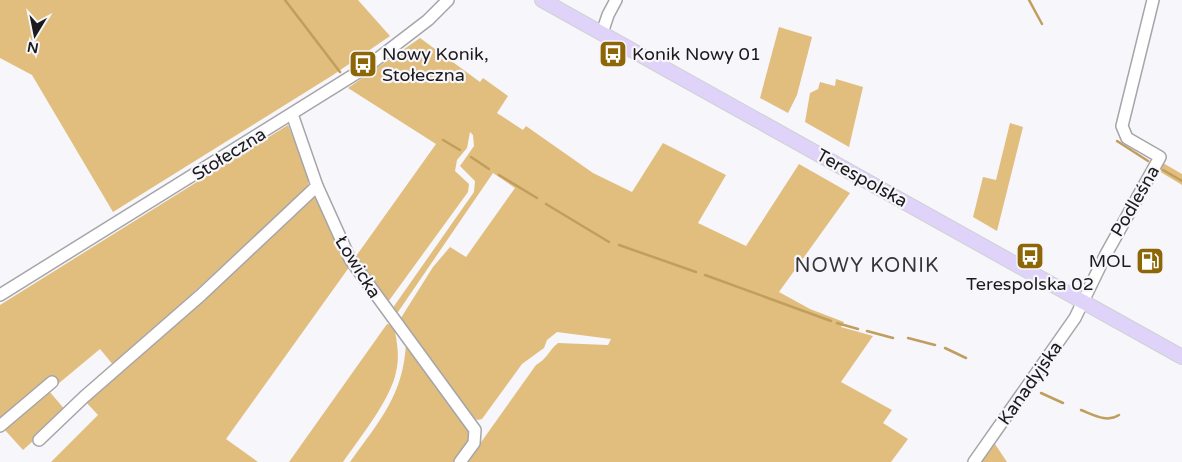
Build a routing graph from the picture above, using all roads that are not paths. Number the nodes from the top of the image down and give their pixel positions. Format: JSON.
{"nodes":[{"id":1,"x":448,"y":0,"type":"edge"},
{"id":2,"x":542,"y":0,"type":"edge"},
{"id":3,"x":616,"y":0,"type":"edge"},
{"id":4,"x":1153,"y":0,"type":"edge"},
{"id":5,"x":602,"y":34,"type":"junction"},
{"id":6,"x":292,"y":114,"type":"junction"},
{"id":7,"x":317,"y":186,"type":"junction"},
{"id":8,"x":0,"y":296,"type":"edge"},
{"id":9,"x":1083,"y":301,"type":"junction"},
{"id":10,"x":1182,"y":357,"type":"edge"},
{"id":11,"x":52,"y":382,"type":"dead end"},
{"id":12,"x":0,"y":426,"type":"edge"},
{"id":13,"x":40,"y":440,"type":"dead end"},
{"id":14,"x":460,"y":462,"type":"edge"},
{"id":15,"x":974,"y":462,"type":"edge"}],
"edges":[{"from":1,"to":6,"type":"street","name":"Stołeczna"},
{"from":2,"to":5,"type":"main road","name":"Terespolska"},
{"from":3,"to":5,"type":"street"},
{"from":4,"to":9,"type":"street","name":"Podleśna"},
{"from":5,"to":9,"type":"main road","name":"Terespolska"},
{"from":6,"to":7,"type":"street","name":"Łowicka"},
{"from":6,"to":8,"type":"street","name":"Stołeczna"},
{"from":7,"to":13,"type":"street"},
{"from":7,"to":14,"type":"street","name":"Łowicka"},
{"from":9,"to":10,"type":"main road","name":"Terespolska"},
{"from":9,"to":15,"type":"street","name":"Kanadyjska"},
{"from":11,"to":12,"type":"street"}]}
